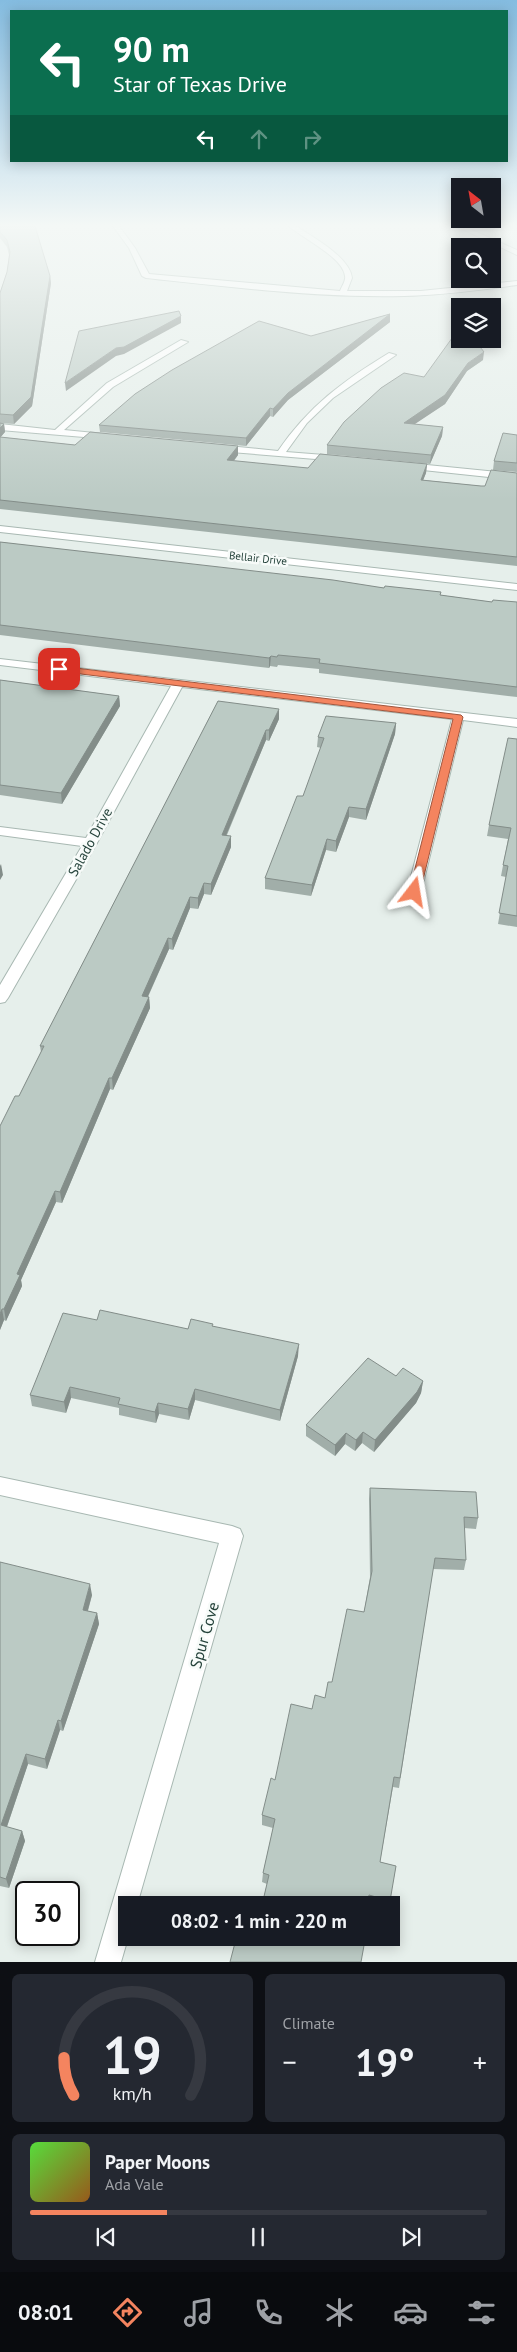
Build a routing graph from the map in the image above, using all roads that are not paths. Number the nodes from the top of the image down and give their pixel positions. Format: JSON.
{"nodes":[{"id":1,"x":184,"y":342,"type":"dead end"},
{"id":2,"x":392,"y":354,"type":"dead end"},
{"id":3,"x":0,"y":427,"type":"edge"},
{"id":4,"x":57,"y":432,"type":"junction"},
{"id":5,"x":115,"y":438,"type":"edge"},
{"id":6,"x":212,"y":447,"type":"edge"},
{"id":7,"x":280,"y":454,"type":"junction"},
{"id":8,"x":349,"y":460,"type":"edge"},
{"id":9,"x":399,"y":466,"type":"edge"},
{"id":10,"x":517,"y":478,"type":"edge"},
{"id":11,"x":0,"y":529,"type":"edge"},
{"id":12,"x":517,"y":586,"type":"edge"},
{"id":13,"x":0,"y":662,"type":"edge"},
{"id":14,"x":178,"y":684,"type":"junction"},
{"id":15,"x":458,"y":717,"type":"junction"},
{"id":16,"x":517,"y":723,"type":"edge"},
{"id":17,"x":0,"y":832,"type":"edge"},
{"id":18,"x":90,"y":843,"type":"junction"},
{"id":19,"x":414,"y":892,"type":"dead end"},
{"id":20,"x":0,"y":998,"type":"edge"},
{"id":21,"x":0,"y":1486,"type":"edge"},
{"id":22,"x":108,"y":1962,"type":"edge"}],
"edges":[{"from":1,"to":4,"type":"street"},
{"from":2,"to":7,"type":"street"},
{"from":3,"to":4,"type":"street"},
{"from":4,"to":5,"type":"street"},
{"from":6,"to":7,"type":"street"},
{"from":7,"to":8,"type":"street"},
{"from":9,"to":10,"type":"street"},
{"from":11,"to":12,"type":"street","name":"Bellair Drive"},
{"from":13,"to":14,"type":"street"},
{"from":14,"to":15,"type":"street"},
{"from":14,"to":18,"type":"street","name":"Salado Drive"},
{"from":15,"to":16,"type":"street"},
{"from":15,"to":19,"type":"street"},
{"from":17,"to":18,"type":"street"},
{"from":18,"to":20,"type":"street","name":"Salado Drive"},
{"from":21,"to":22,"type":"street","name":"Spur Cove"}]}
